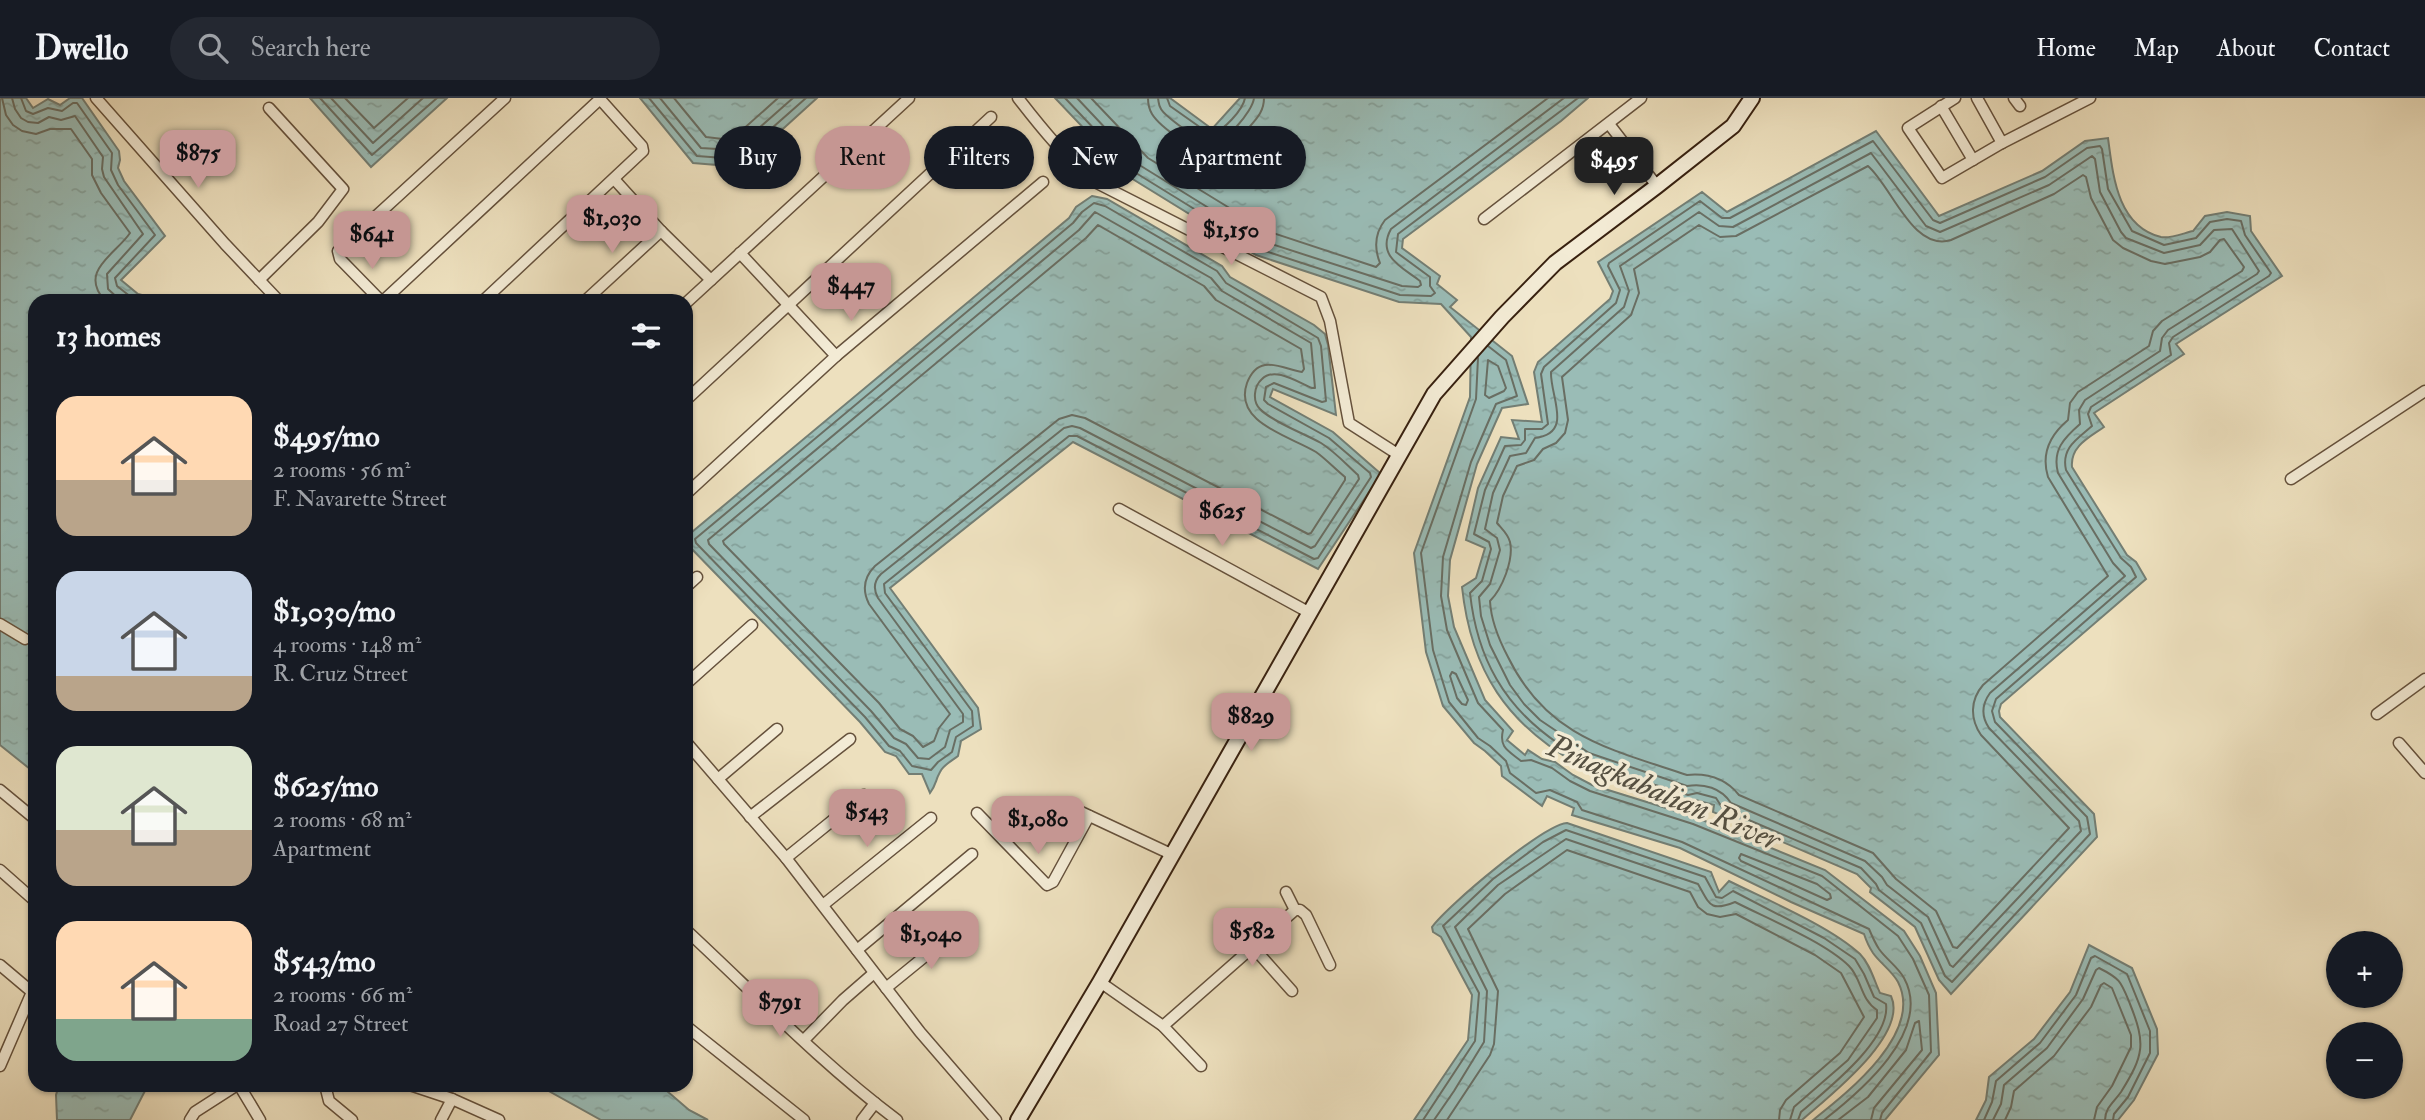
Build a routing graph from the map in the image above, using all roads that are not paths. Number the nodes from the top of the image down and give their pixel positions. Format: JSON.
{"nodes":[{"id":1,"x":96,"y":98,"type":"edge"},
{"id":2,"x":505,"y":98,"type":"edge"},
{"id":3,"x":600,"y":98,"type":"edge"},
{"id":4,"x":909,"y":98,"type":"edge"},
{"id":5,"x":1018,"y":98,"type":"edge"},
{"id":6,"x":1641,"y":98,"type":"edge"},
{"id":7,"x":1752,"y":98,"type":"edge"},
{"id":8,"x":1955,"y":98,"type":"edge"},
{"id":9,"x":1977,"y":98,"type":"edge"},
{"id":10,"x":2090,"y":98,"type":"edge"},
{"id":11,"x":1941,"y":106,"type":"junction"},
{"id":12,"x":269,"y":107,"type":"dead end"},
{"id":13,"x":991,"y":117,"type":"dead end"},
{"id":14,"x":1609,"y":124,"type":"junction"},
{"id":15,"x":2002,"y":143,"type":"junction"},
{"id":16,"x":1973,"y":160,"type":"junction"},
{"id":17,"x":614,"y":179,"type":"junction"},
{"id":18,"x":1043,"y":182,"type":"dead end"},
{"id":19,"x":1657,"y":186,"type":"junction"},
{"id":20,"x":1484,"y":219,"type":"dead end"},
{"id":21,"x":661,"y":231,"type":"junction"},
{"id":22,"x":740,"y":253,"type":"junction"},
{"id":23,"x":259,"y":280,"type":"junction"},
{"id":24,"x":711,"y":280,"type":"junction"},
{"id":25,"x":272,"y":294,"type":"edge"},
{"id":26,"x":375,"y":294,"type":"edge"},
{"id":27,"x":390,"y":294,"type":"edge"},
{"id":28,"x":491,"y":294,"type":"edge"},
{"id":29,"x":593,"y":294,"type":"edge"},
{"id":30,"x":693,"y":297,"type":"edge"},
{"id":31,"x":788,"y":306,"type":"junction"},
{"id":32,"x":836,"y":356,"type":"junction"},
{"id":33,"x":2425,"y":391,"type":"edge"},
{"id":34,"x":693,"y":394,"type":"edge"},
{"id":35,"x":1399,"y":456,"type":"junction"},
{"id":36,"x":2291,"y":479,"type":"dead end"},
{"id":37,"x":693,"y":488,"type":"edge"},
{"id":38,"x":1119,"y":509,"type":"dead end"},
{"id":39,"x":697,"y":577,"type":"dead end"},
{"id":40,"x":693,"y":581,"type":"edge"},
{"id":41,"x":1310,"y":613,"type":"junction"},
{"id":42,"x":0,"y":624,"type":"edge"},
{"id":43,"x":752,"y":625,"type":"dead end"},
{"id":44,"x":25,"y":639,"type":"dead end"},
{"id":45,"x":693,"y":678,"type":"edge"},
{"id":46,"x":2425,"y":679,"type":"edge"},
{"id":47,"x":2377,"y":714,"type":"dead end"},
{"id":48,"x":777,"y":729,"type":"dead end"},
{"id":49,"x":850,"y":739,"type":"dead end"},
{"id":50,"x":2399,"y":743,"type":"dead end"},
{"id":51,"x":693,"y":750,"type":"edge"},
{"id":52,"x":2425,"y":773,"type":"edge"},
{"id":53,"x":718,"y":779,"type":"junction"},
{"id":54,"x":0,"y":790,"type":"edge"},
{"id":55,"x":864,"y":795,"type":"dead end"},
{"id":56,"x":28,"y":813,"type":"edge"},
{"id":57,"x":977,"y":813,"type":"dead end"},
{"id":58,"x":750,"y":817,"type":"junction"},
{"id":59,"x":931,"y":818,"type":"dead end"},
{"id":60,"x":972,"y":854,"type":"dead end"},
{"id":61,"x":1172,"y":855,"type":"junction"},
{"id":62,"x":786,"y":858,"type":"junction"},
{"id":63,"x":0,"y":870,"type":"edge"},
{"id":64,"x":1286,"y":892,"type":"dead end"},
{"id":65,"x":28,"y":895,"type":"edge"},
{"id":66,"x":823,"y":905,"type":"junction"},
{"id":67,"x":1295,"y":910,"type":"junction"},
{"id":68,"x":957,"y":931,"type":"dead end"},
{"id":69,"x":693,"y":937,"type":"edge"},
{"id":70,"x":1253,"y":947,"type":"junction"},
{"id":71,"x":856,"y":950,"type":"junction"},
{"id":72,"x":0,"y":965,"type":"edge"},
{"id":73,"x":1331,"y":965,"type":"dead end"},
{"id":74,"x":874,"y":973,"type":"junction"},
{"id":75,"x":1100,"y":982,"type":"junction"},
{"id":76,"x":28,"y":985,"type":"edge"},
{"id":77,"x":886,"y":988,"type":"junction"},
{"id":78,"x":1292,"y":991,"type":"dead end"},
{"id":79,"x":28,"y":1000,"type":"edge"},
{"id":80,"x":1163,"y":1026,"type":"junction"},
{"id":81,"x":693,"y":1032,"type":"edge"},
{"id":82,"x":804,"y":1040,"type":"junction"},
{"id":83,"x":1,"y":1060,"type":"edge"},
{"id":84,"x":1201,"y":1066,"type":"dead end"},
{"id":85,"x":227,"y":1092,"type":"edge"},
{"id":86,"x":242,"y":1092,"type":"edge"},
{"id":87,"x":327,"y":1092,"type":"edge"},
{"id":88,"x":431,"y":1092,"type":"edge"},
{"id":89,"x":452,"y":1099,"type":"junction"},
{"id":90,"x":875,"y":1103,"type":"junction"},
{"id":91,"x":190,"y":1120,"type":"edge"},
{"id":92,"x":260,"y":1120,"type":"edge"},
{"id":93,"x":352,"y":1120,"type":"edge"},
{"id":94,"x":441,"y":1120,"type":"edge"},
{"id":95,"x":499,"y":1120,"type":"edge"},
{"id":96,"x":804,"y":1120,"type":"edge"},
{"id":97,"x":862,"y":1120,"type":"edge"},
{"id":98,"x":897,"y":1120,"type":"edge"},
{"id":99,"x":996,"y":1120,"type":"edge"},
{"id":100,"x":1018,"y":1120,"type":"edge"}],
"edges":[{"from":1,"to":23,"type":"street"},
{"from":2,"to":26,"type":"street"},
{"from":3,"to":17,"type":"street"},
{"from":3,"to":27,"type":"street"},
{"from":4,"to":22,"type":"street"},
{"from":5,"to":35,"type":"street"},
{"from":6,"to":14,"type":"street"},
{"from":7,"to":19,"type":"main road"},
{"from":8,"to":11,"type":"street"},
{"from":9,"to":15,"type":"street"},
{"from":10,"to":15,"type":"street"},
{"from":11,"to":16,"type":"street"},
{"from":11,"to":16,"type":"street"},
{"from":12,"to":23,"type":"street"},
{"from":13,"to":31,"type":"street"},
{"from":14,"to":19,"type":"street"},
{"from":14,"to":20,"type":"street"},
{"from":15,"to":16,"type":"street"},
{"from":17,"to":21,"type":"street"},
{"from":17,"to":28,"type":"street"},
{"from":18,"to":32,"type":"street"},
{"from":19,"to":35,"type":"main road"},
{"from":21,"to":24,"type":"street"},
{"from":21,"to":29,"type":"street"},
{"from":22,"to":24,"type":"street"},
{"from":22,"to":31,"type":"street"},
{"from":23,"to":25,"type":"street"},
{"from":24,"to":30,"type":"street"},
{"from":31,"to":32,"type":"street"},
{"from":31,"to":34,"type":"street"},
{"from":32,"to":37,"type":"street"},
{"from":33,"to":36,"type":"street"},
{"from":35,"to":41,"type":"main road"},
{"from":38,"to":41,"type":"street"},
{"from":39,"to":40,"type":"street"},
{"from":41,"to":61,"type":"main road"},
{"from":42,"to":44,"type":"street"},
{"from":43,"to":45,"type":"street"},
{"from":46,"to":47,"type":"street"},
{"from":48,"to":53,"type":"street"},
{"from":49,"to":58,"type":"street"},
{"from":50,"to":52,"type":"street"},
{"from":51,"to":53,"type":"street"},
{"from":53,"to":58,"type":"street"},
{"from":54,"to":56,"type":"street"},
{"from":55,"to":62,"type":"street"},
{"from":57,"to":61,"type":"street"},
{"from":58,"to":62,"type":"street"},
{"from":59,"to":66,"type":"street"},
{"from":60,"to":71,"type":"street"},
{"from":61,"to":75,"type":"main road"},
{"from":62,"to":66,"type":"street"},
{"from":63,"to":65,"type":"street"},
{"from":64,"to":67,"type":"street"},
{"from":66,"to":71,"type":"street"},
{"from":67,"to":70,"type":"street"},
{"from":67,"to":73,"type":"street"},
{"from":68,"to":77,"type":"street"},
{"from":69,"to":82,"type":"street"},
{"from":70,"to":78,"type":"street"},
{"from":70,"to":80,"type":"street"},
{"from":71,"to":74,"type":"street"},
{"from":72,"to":76,"type":"street"},
{"from":74,"to":77,"type":"street"},
{"from":74,"to":82,"type":"street"},
{"from":75,"to":80,"type":"street"},
{"from":75,"to":100,"type":"main road"},
{"from":77,"to":99,"type":"street"},
{"from":79,"to":83,"type":"street"},
{"from":80,"to":84,"type":"street"},
{"from":81,"to":96,"type":"street"},
{"from":82,"to":90,"type":"street"},
{"from":85,"to":91,"type":"street"},
{"from":86,"to":92,"type":"street"},
{"from":87,"to":93,"type":"street"},
{"from":88,"to":89,"type":"street"},
{"from":89,"to":94,"type":"street"},
{"from":89,"to":95,"type":"street"},
{"from":90,"to":97,"type":"street"},
{"from":90,"to":98,"type":"street"}]}
